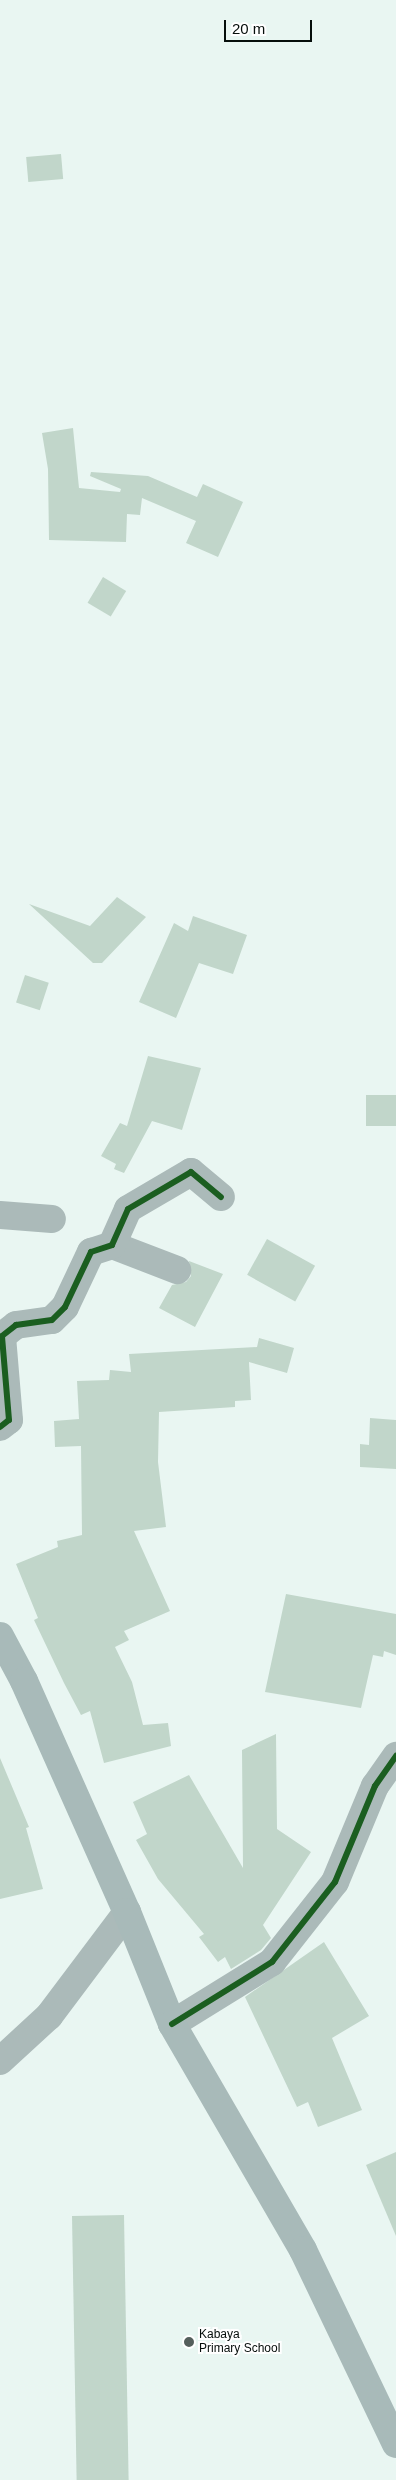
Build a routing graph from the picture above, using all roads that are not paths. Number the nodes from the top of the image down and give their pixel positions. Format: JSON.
{"nodes":[{"id":1,"x":221,"y":1197,"type":"dead end"},
{"id":2,"x":0,"y":1215,"type":"edge"},
{"id":3,"x":52,"y":1219,"type":"dead end"},
{"id":4,"x":112,"y":1245,"type":"junction"},
{"id":5,"x":177,"y":1270,"type":"dead end"},
{"id":6,"x":0,"y":1427,"type":"edge"},
{"id":7,"x":0,"y":1636,"type":"edge"},
{"id":8,"x":396,"y":1756,"type":"edge"},
{"id":9,"x":127,"y":1912,"type":"junction"},
{"id":10,"x":172,"y":2024,"type":"junction"},
{"id":11,"x":0,"y":2061,"type":"edge"},
{"id":12,"x":396,"y":2444,"type":"edge"}],
"edges":[{"from":1,"to":4,"type":"street"},
{"from":2,"to":3,"type":"street"},
{"from":4,"to":5,"type":"street"},
{"from":4,"to":6,"type":"street"},
{"from":7,"to":9,"type":"main road"},
{"from":8,"to":10,"type":"street"},
{"from":9,"to":10,"type":"main road"},
{"from":9,"to":11,"type":"street"},
{"from":10,"to":12,"type":"main road"}]}
